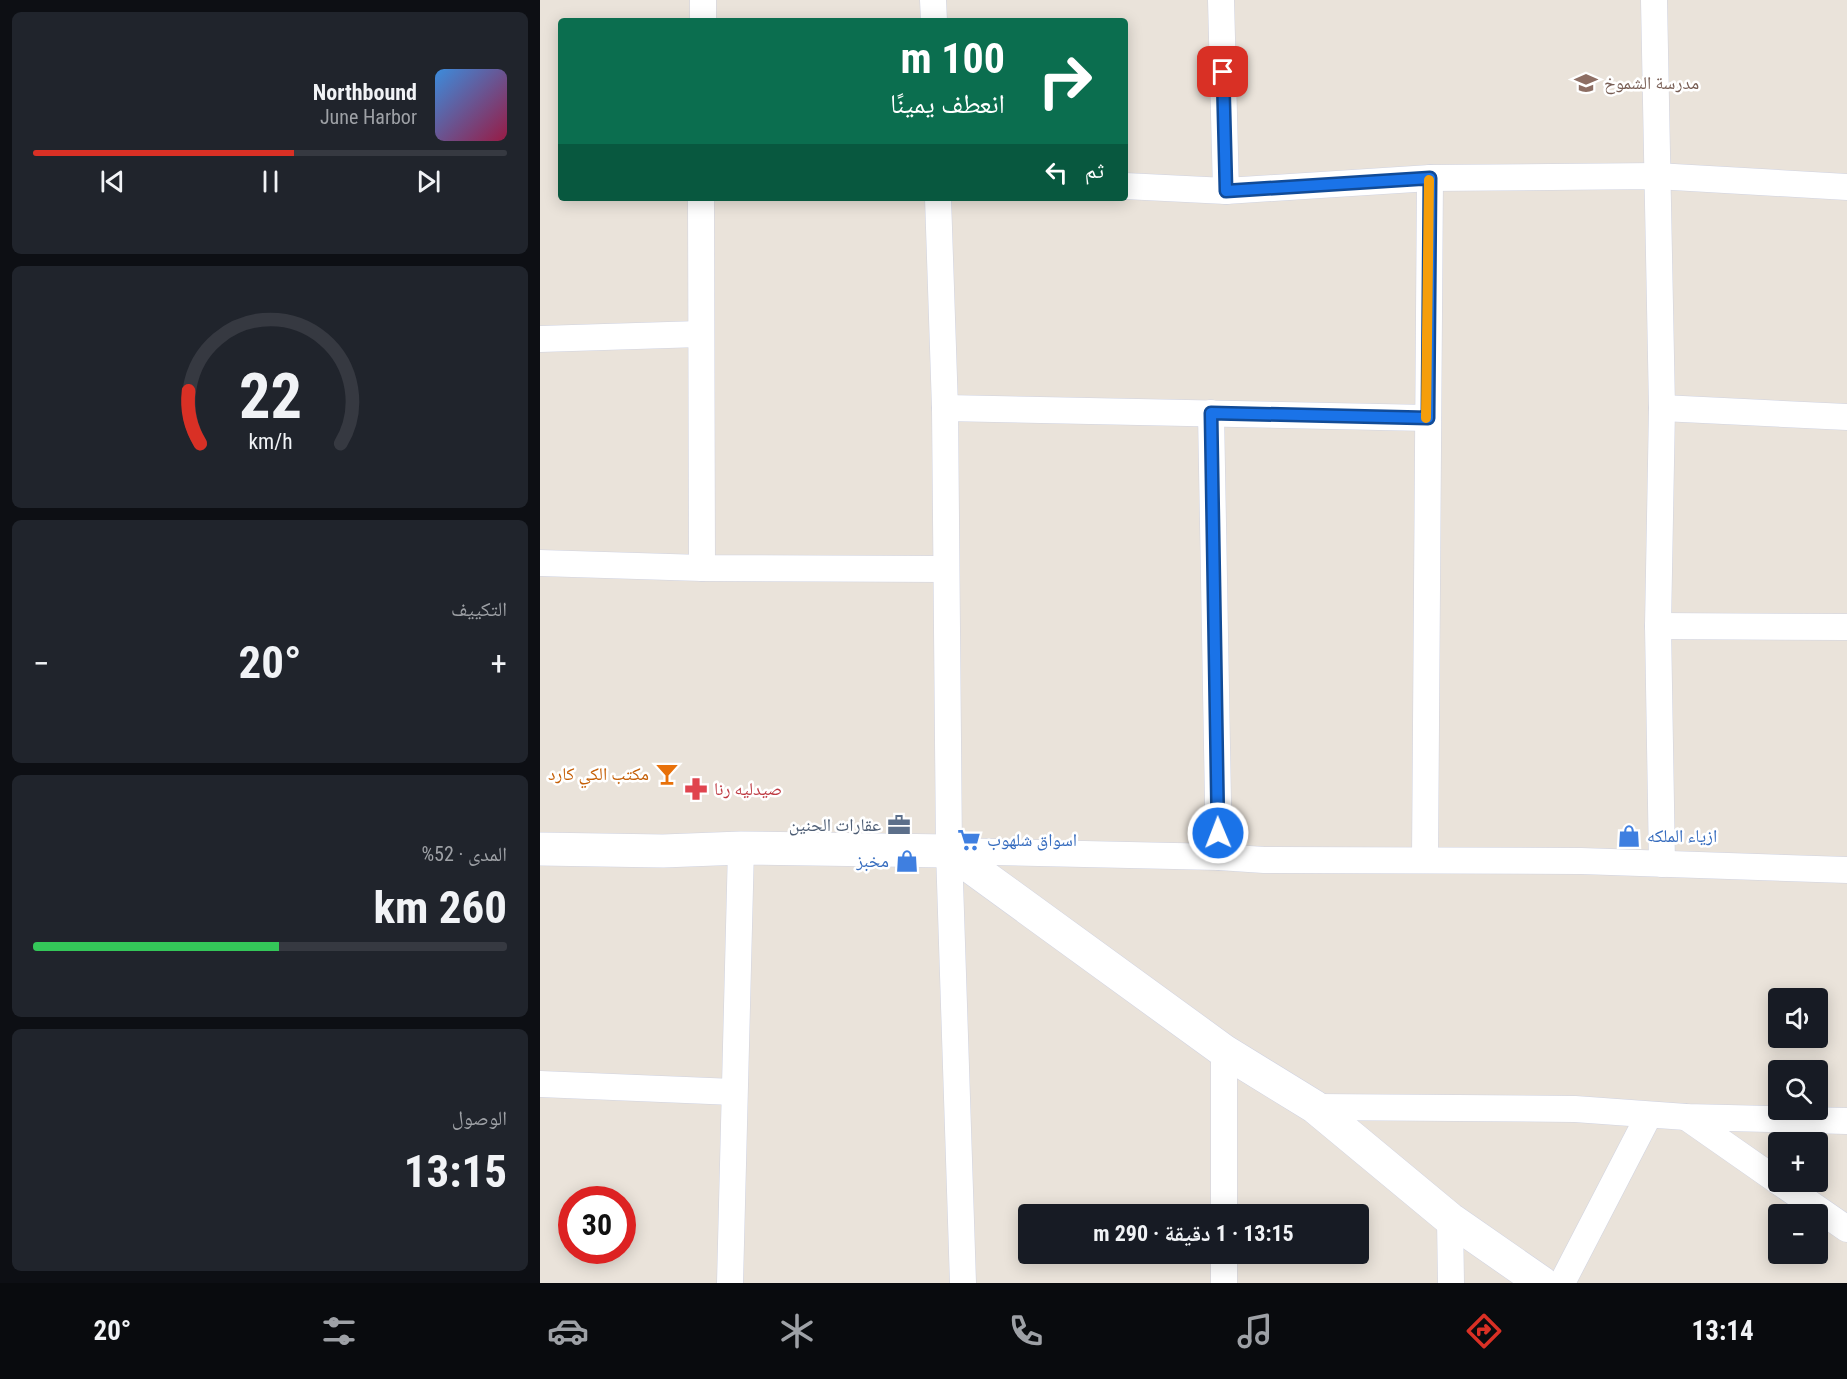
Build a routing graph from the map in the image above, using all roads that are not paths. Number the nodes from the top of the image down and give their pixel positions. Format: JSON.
{"nodes":[{"id":1,"x":703,"y":0,"type":"edge"},
{"id":2,"x":933,"y":0,"type":"edge"},
{"id":3,"x":1221,"y":0,"type":"edge"},
{"id":4,"x":1654,"y":0,"type":"edge"},
{"id":5,"x":703,"y":18,"type":"edge"},
{"id":6,"x":934,"y":18,"type":"edge"},
{"id":7,"x":1656,"y":176,"type":"junction"},
{"id":8,"x":1430,"y":178,"type":"junction"},
{"id":9,"x":1128,"y":186,"type":"edge"},
{"id":10,"x":1847,"y":187,"type":"edge"},
{"id":11,"x":1226,"y":191,"type":"junction"},
{"id":12,"x":701,"y":201,"type":"edge"},
{"id":13,"x":938,"y":201,"type":"edge"},
{"id":14,"x":700,"y":334,"type":"junction"},
{"id":15,"x":540,"y":339,"type":"edge"},
{"id":16,"x":945,"y":408,"type":"junction"},
{"id":17,"x":1662,"y":408,"type":"junction"},
{"id":18,"x":1211,"y":413,"type":"junction"},
{"id":19,"x":1847,"y":417,"type":"edge"},
{"id":20,"x":1428,"y":418,"type":"junction"},
{"id":21,"x":540,"y":563,"type":"edge"},
{"id":22,"x":702,"y":568,"type":"junction"},
{"id":23,"x":946,"y":569,"type":"junction"},
{"id":24,"x":1658,"y":626,"type":"junction"},
{"id":25,"x":1847,"y":627,"type":"edge"},
{"id":26,"x":741,"y":848,"type":"junction"},
{"id":27,"x":540,"y":849,"type":"edge"},
{"id":28,"x":949,"y":851,"type":"junction"},
{"id":29,"x":1219,"y":856,"type":"junction"},
{"id":30,"x":1425,"y":861,"type":"junction"},
{"id":31,"x":1662,"y":864,"type":"junction"},
{"id":32,"x":1847,"y":870,"type":"edge"},
{"id":33,"x":1224,"y":1051,"type":"junction"},
{"id":34,"x":540,"y":1084,"type":"edge"},
{"id":35,"x":734,"y":1092,"type":"junction"},
{"id":36,"x":1316,"y":1107,"type":"junction"},
{"id":37,"x":1649,"y":1115,"type":"junction"},
{"id":38,"x":1686,"y":1117,"type":"junction"},
{"id":39,"x":1847,"y":1121,"type":"edge"},
{"id":40,"x":1768,"y":1174,"type":"edge"},
{"id":41,"x":1793,"y":1192,"type":"edge"},
{"id":42,"x":1224,"y":1204,"type":"edge"},
{"id":43,"x":1450,"y":1219,"type":"junction"},
{"id":44,"x":1847,"y":1229,"type":"edge"},
{"id":45,"x":1224,"y":1264,"type":"edge"},
{"id":46,"x":730,"y":1283,"type":"edge"},
{"id":47,"x":963,"y":1283,"type":"edge"},
{"id":48,"x":1224,"y":1283,"type":"edge"},
{"id":49,"x":1450,"y":1283,"type":"edge"},
{"id":50,"x":1542,"y":1283,"type":"edge"},
{"id":51,"x":1562,"y":1283,"type":"edge"}],
"edges":[{"from":1,"to":5,"type":"street"},
{"from":2,"to":6,"type":"street"},
{"from":3,"to":11,"type":"street"},
{"from":4,"to":7,"type":"street"},
{"from":7,"to":8,"type":"street"},
{"from":7,"to":10,"type":"street"},
{"from":7,"to":17,"type":"street"},
{"from":8,"to":11,"type":"street"},
{"from":8,"to":20,"type":"street"},
{"from":9,"to":11,"type":"street"},
{"from":12,"to":14,"type":"street"},
{"from":13,"to":16,"type":"street"},
{"from":14,"to":15,"type":"street"},
{"from":14,"to":22,"type":"street"},
{"from":16,"to":18,"type":"street"},
{"from":16,"to":23,"type":"street"},
{"from":17,"to":19,"type":"street"},
{"from":17,"to":24,"type":"street"},
{"from":18,"to":20,"type":"street"},
{"from":18,"to":29,"type":"street"},
{"from":20,"to":30,"type":"street"},
{"from":21,"to":22,"type":"street"},
{"from":22,"to":23,"type":"street"},
{"from":23,"to":28,"type":"street"},
{"from":24,"to":25,"type":"street"},
{"from":24,"to":31,"type":"street"},
{"from":26,"to":27,"type":"street"},
{"from":26,"to":28,"type":"street"},
{"from":26,"to":35,"type":"street"},
{"from":28,"to":29,"type":"street"},
{"from":28,"to":33,"type":"street"},
{"from":28,"to":47,"type":"street"},
{"from":29,"to":30,"type":"street"},
{"from":30,"to":31,"type":"street"},
{"from":31,"to":32,"type":"street"},
{"from":33,"to":36,"type":"street"},
{"from":33,"to":42,"type":"street"},
{"from":34,"to":35,"type":"street"},
{"from":35,"to":46,"type":"street"},
{"from":36,"to":37,"type":"street"},
{"from":36,"to":43,"type":"street"},
{"from":37,"to":38,"type":"street"},
{"from":37,"to":51,"type":"street"},
{"from":38,"to":39,"type":"street"},
{"from":38,"to":40,"type":"street"},
{"from":41,"to":44,"type":"street"},
{"from":43,"to":49,"type":"street"},
{"from":43,"to":50,"type":"street"},
{"from":45,"to":48,"type":"street"}]}
